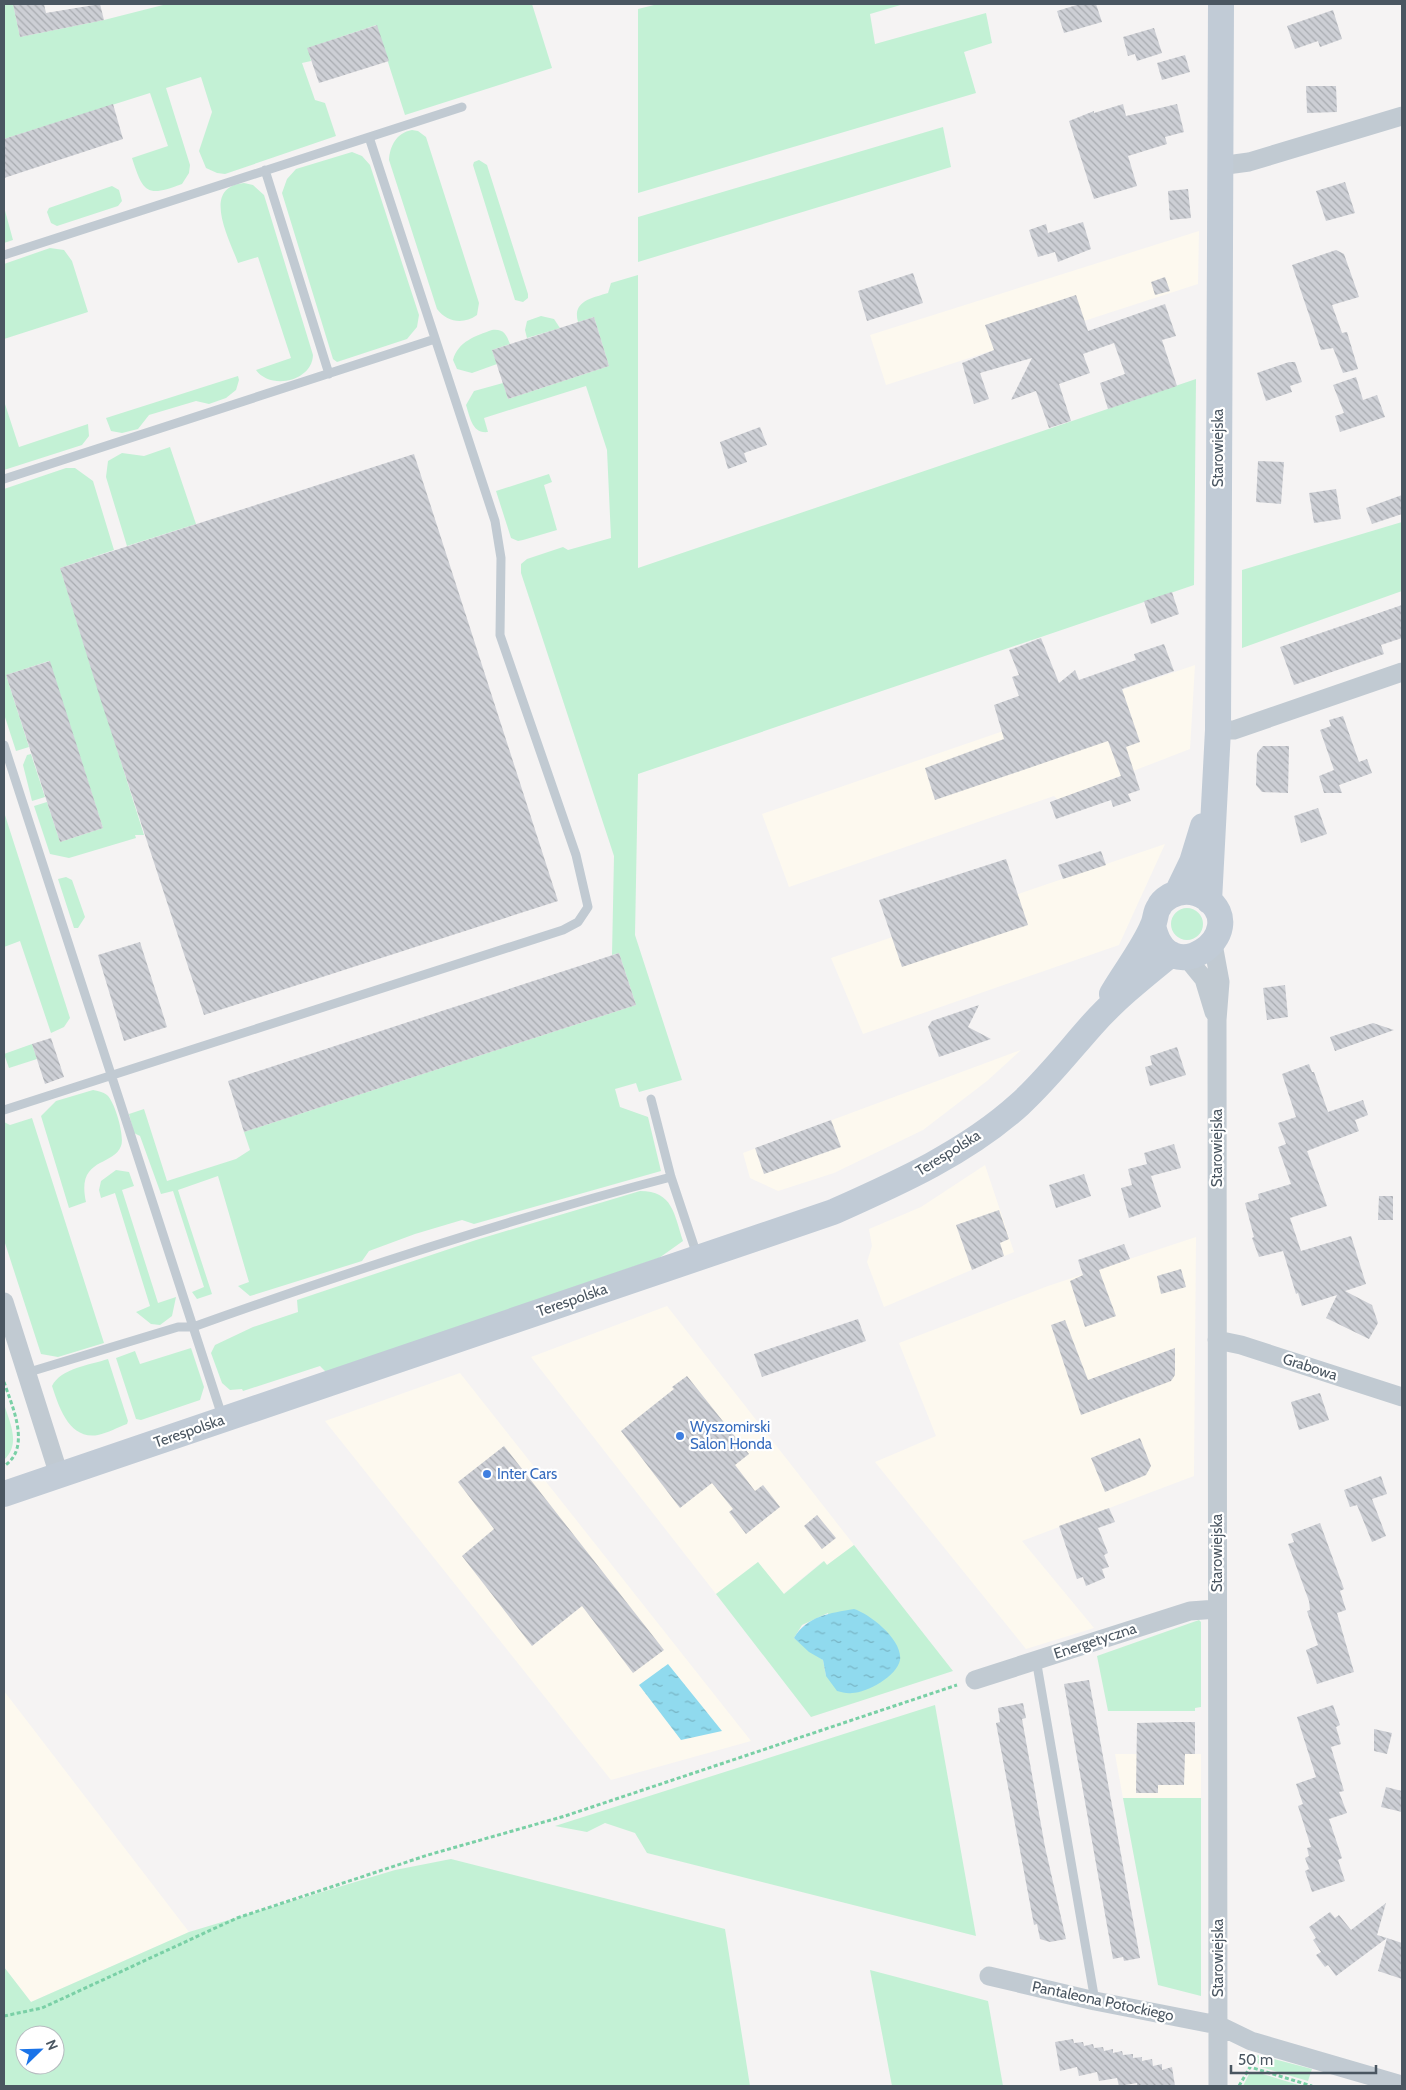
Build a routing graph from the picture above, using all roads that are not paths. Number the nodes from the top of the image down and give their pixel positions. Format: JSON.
{"nodes":[{"id":1,"x":1221,"y":4,"type":"edge"},
{"id":2,"x":462,"y":107,"type":"dead end"},
{"id":3,"x":1402,"y":116,"type":"edge"},
{"id":4,"x":369,"y":137,"type":"junction"},
{"id":5,"x":1219,"y":166,"type":"junction"},
{"id":6,"x":265,"y":170,"type":"junction"},
{"id":7,"x":4,"y":255,"type":"edge"},
{"id":8,"x":435,"y":339,"type":"junction"},
{"id":9,"x":329,"y":374,"type":"junction"},
{"id":10,"x":4,"y":479,"type":"edge"},
{"id":11,"x":1402,"y":672,"type":"edge"},
{"id":12,"x":1218,"y":730,"type":"junction"},
{"id":13,"x":4,"y":745,"type":"edge"},
{"id":14,"x":1214,"y":792,"type":"junction"},
{"id":15,"x":1177,"y":892,"type":"junction"},
{"id":16,"x":1209,"y":901,"type":"junction"},
{"id":17,"x":1153,"y":925,"type":"junction"},
{"id":18,"x":1213,"y":944,"type":"junction"},
{"id":19,"x":1178,"y":956,"type":"junction"},
{"id":20,"x":1217,"y":1020,"type":"junction"},
{"id":21,"x":1093,"y":1024,"type":"junction"},
{"id":22,"x":110,"y":1075,"type":"junction"},
{"id":23,"x":651,"y":1099,"type":"dead end"},
{"id":24,"x":4,"y":1110,"type":"edge"},
{"id":25,"x":671,"y":1176,"type":"junction"},
{"id":26,"x":698,"y":1258,"type":"junction"},
{"id":27,"x":4,"y":1302,"type":"edge"},
{"id":28,"x":193,"y":1327,"type":"junction"},
{"id":29,"x":1216,"y":1340,"type":"junction"},
{"id":30,"x":26,"y":1373,"type":"junction"},
{"id":31,"x":1402,"y":1397,"type":"edge"},
{"id":32,"x":223,"y":1419,"type":"junction"},
{"id":33,"x":59,"y":1475,"type":"junction"},
{"id":34,"x":4,"y":1494,"type":"edge"},
{"id":35,"x":1217,"y":1609,"type":"junction"},
{"id":36,"x":1036,"y":1659,"type":"junction"},
{"id":37,"x":975,"y":1680,"type":"road end"},
{"id":38,"x":989,"y":1976,"type":"dead end"},
{"id":39,"x":1095,"y":2001,"type":"junction"},
{"id":40,"x":1218,"y":2026,"type":"junction"},
{"id":41,"x":1402,"y":2085,"type":"edge"},
{"id":42,"x":1218,"y":2086,"type":"edge"}],
"edges":[{"from":1,"to":5,"type":"street","name":"Starowiejska"},
{"from":2,"to":4,"type":"lane"},
{"from":3,"to":5,"type":"street"},
{"from":4,"to":6,"type":"lane"},
{"from":4,"to":8,"type":"lane"},
{"from":5,"to":12,"type":"street","name":"Starowiejska"},
{"from":6,"to":7,"type":"lane"},
{"from":6,"to":9,"type":"lane"},
{"from":8,"to":9,"type":"lane"},
{"from":8,"to":22,"type":"lane"},
{"from":9,"to":10,"type":"lane"},
{"from":11,"to":12,"type":"street"},
{"from":12,"to":14,"type":"street","name":"Starowiejska"},
{"from":13,"to":22,"type":"lane"},
{"from":14,"to":15,"type":"street","name":"Starowiejska"},
{"from":14,"to":16,"type":"street","name":"Starowiejska"},
{"from":15,"to":16,"type":"street"},
{"from":15,"to":17,"type":"street"},
{"from":16,"to":18,"type":"street"},
{"from":17,"to":19,"type":"street"},
{"from":17,"to":21,"type":"street","name":"Terespolska"},
{"from":18,"to":19,"type":"street"},
{"from":18,"to":20,"type":"street","name":"Starowiejska"},
{"from":19,"to":20,"type":"street","name":"Starowiejska"},
{"from":19,"to":21,"type":"street","name":"Terespolska"},
{"from":20,"to":29,"type":"street","name":"Starowiejska"},
{"from":21,"to":26,"type":"street","name":"Terespolska"},
{"from":22,"to":24,"type":"lane"},
{"from":22,"to":28,"type":"lane"},
{"from":23,"to":25,"type":"lane"},
{"from":25,"to":26,"type":"lane"},
{"from":25,"to":28,"type":"lane"},
{"from":26,"to":32,"type":"street","name":"Terespolska"},
{"from":27,"to":30,"type":"street"},
{"from":28,"to":30,"type":"lane"},
{"from":28,"to":32,"type":"lane"},
{"from":29,"to":31,"type":"street","name":"Grabowa"},
{"from":29,"to":35,"type":"street","name":"Starowiejska"},
{"from":30,"to":33,"type":"street"},
{"from":32,"to":33,"type":"street","name":"Terespolska"},
{"from":33,"to":34,"type":"street","name":"Terespolska"},
{"from":35,"to":36,"type":"street","name":"Energetyczna"},
{"from":35,"to":40,"type":"street","name":"Starowiejska"},
{"from":36,"to":37,"type":"street","name":"Energetyczna"},
{"from":36,"to":39,"type":"lane"},
{"from":38,"to":39,"type":"street","name":"Pantaleona Potockiego"},
{"from":39,"to":40,"type":"street","name":"Pantaleona Potockiego"},
{"from":40,"to":41,"type":"street","name":"Pantaleona Potockiego"},
{"from":40,"to":42,"type":"street","name":"Starowiejska"}]}
